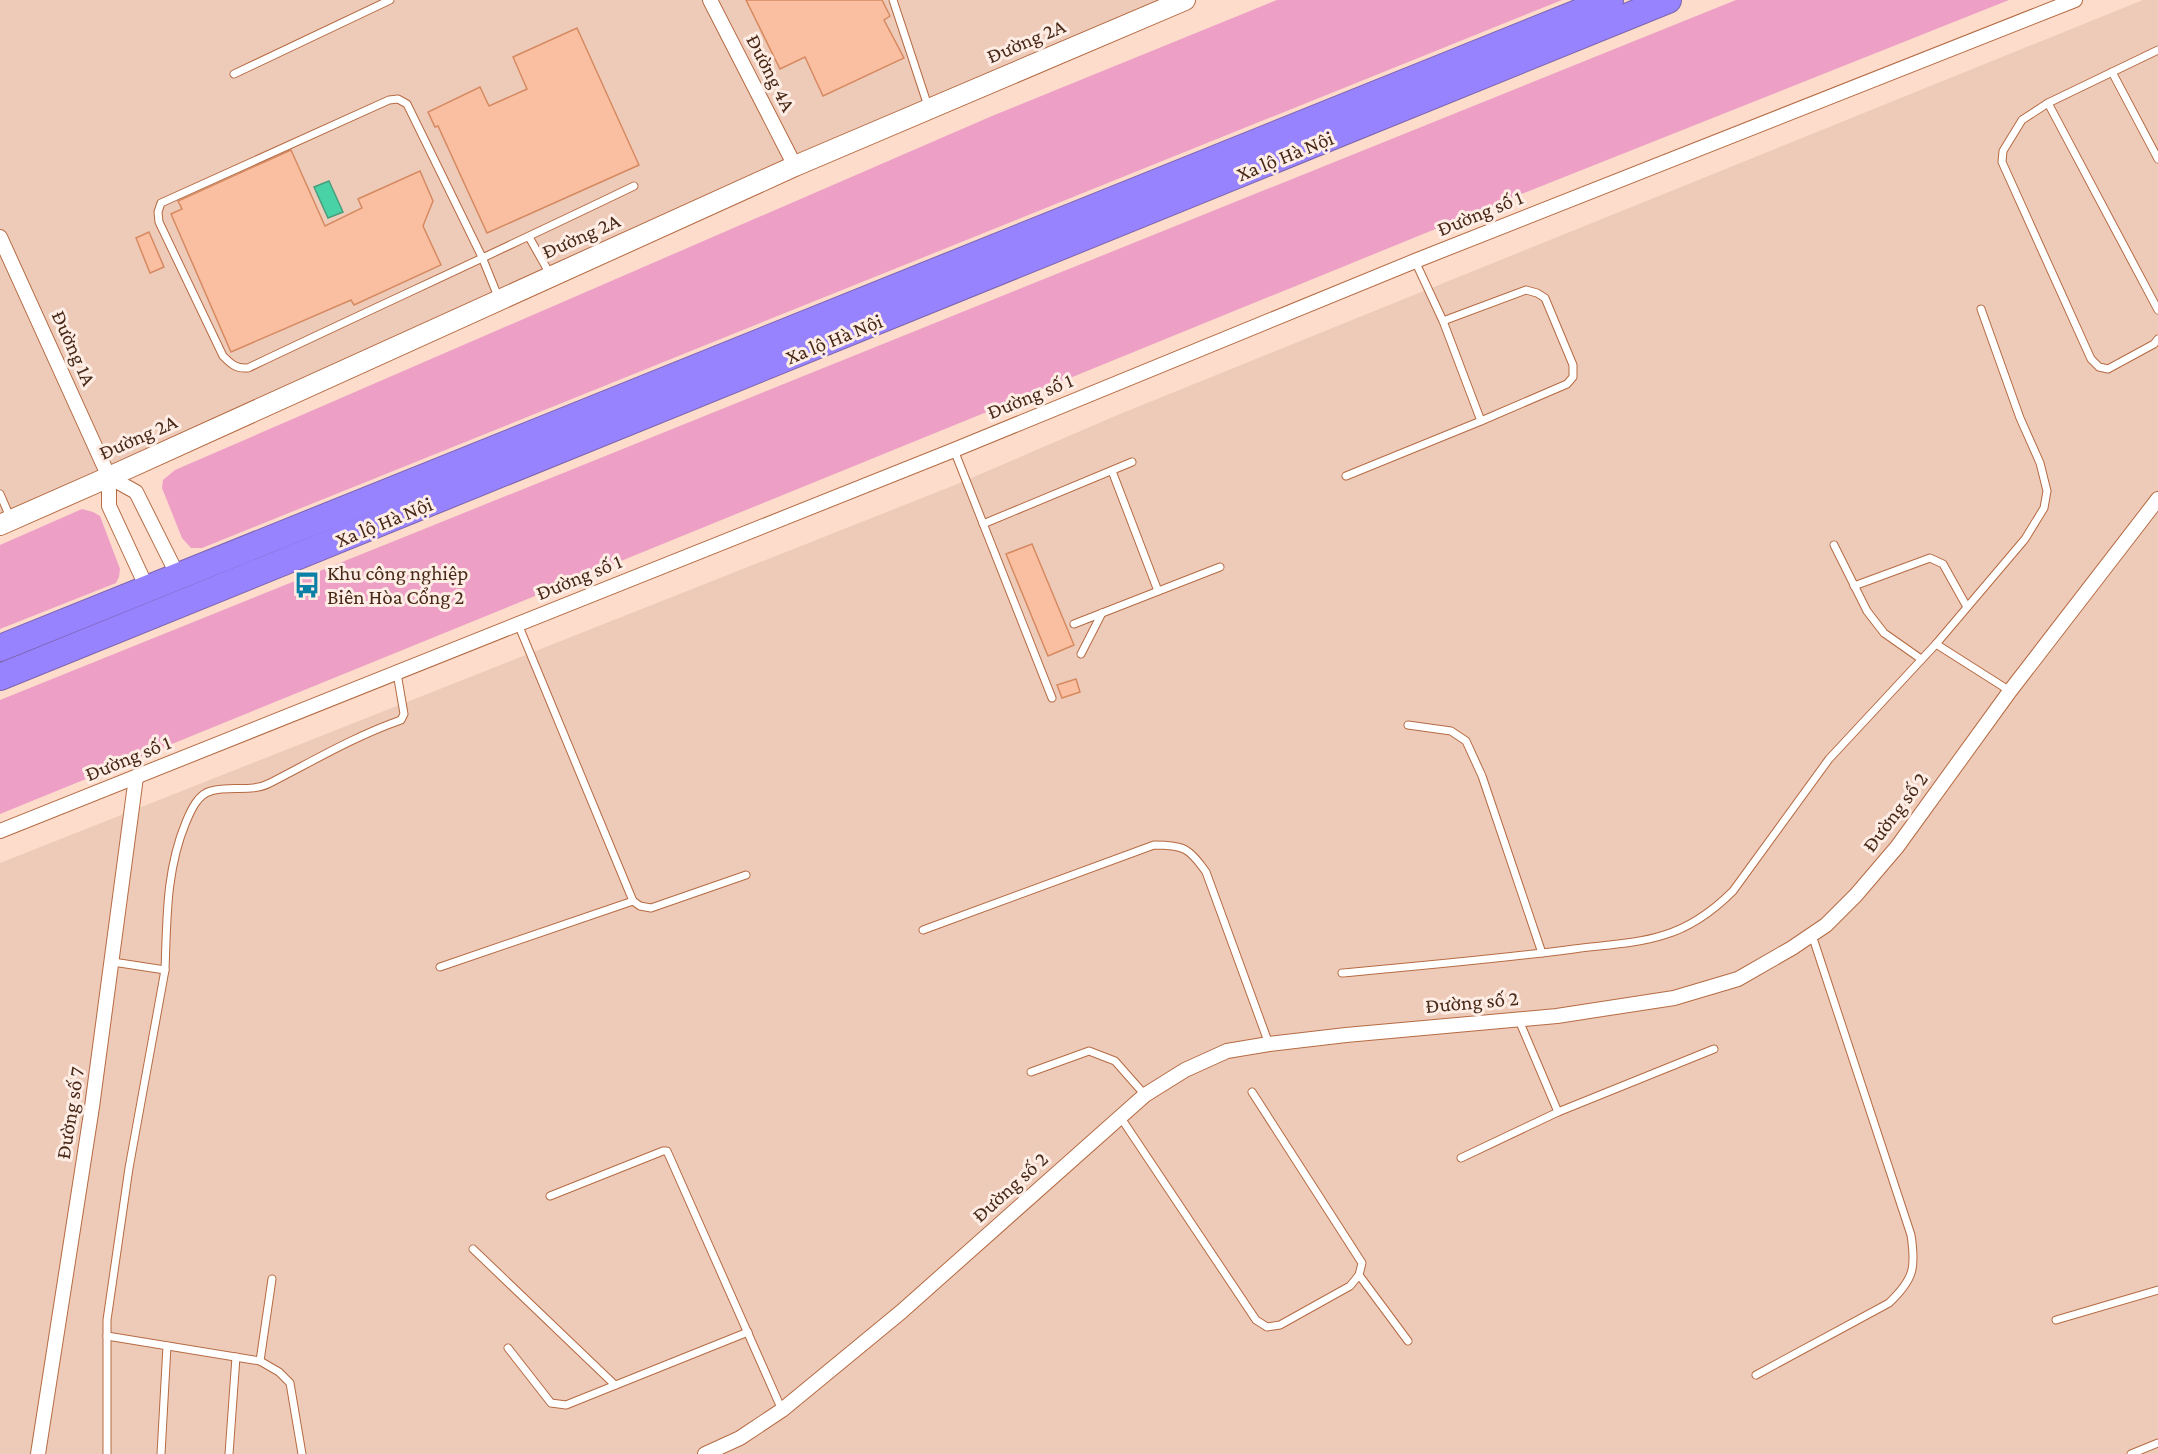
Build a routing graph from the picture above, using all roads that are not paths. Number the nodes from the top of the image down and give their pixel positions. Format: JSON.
{"nodes":[{"id":1,"x":390,"y":0,"type":"edge"},
{"id":2,"x":710,"y":0,"type":"edge"},
{"id":3,"x":893,"y":0,"type":"edge"},
{"id":4,"x":1185,"y":0,"type":"edge"},
{"id":5,"x":1610,"y":0,"type":"edge"},
{"id":6,"x":1668,"y":0,"type":"edge"},
{"id":7,"x":2075,"y":0,"type":"edge"},
{"id":8,"x":2158,"y":50,"type":"edge"},
{"id":9,"x":2112,"y":72,"type":"junction"},
{"id":10,"x":234,"y":74,"type":"dead end"},
{"id":11,"x":2048,"y":103,"type":"junction"},
{"id":12,"x":929,"y":108,"type":"junction"},
{"id":13,"x":2158,"y":159,"type":"edge"},
{"id":14,"x":795,"y":166,"type":"junction"},
{"id":15,"x":634,"y":186,"type":"dead end"},
{"id":16,"x":0,"y":237,"type":"edge"},
{"id":17,"x":529,"y":237,"type":"junction"},
{"id":18,"x":482,"y":257,"type":"junction"},
{"id":19,"x":1415,"y":261,"type":"junction"},
{"id":20,"x":551,"y":276,"type":"junction"},
{"id":21,"x":499,"y":300,"type":"junction"},
{"id":22,"x":1981,"y":309,"type":"dead end"},
{"id":23,"x":2158,"y":310,"type":"edge"},
{"id":24,"x":1443,"y":321,"type":"junction"},
{"id":25,"x":2157,"y":343,"type":"edge"},
{"id":26,"x":1481,"y":421,"type":"junction"},
{"id":27,"x":954,"y":450,"type":"junction"},
{"id":28,"x":1132,"y":462,"type":"dead end"},
{"id":29,"x":1112,"y":471,"type":"junction"},
{"id":30,"x":1346,"y":476,"type":"dead end"},
{"id":31,"x":110,"y":477,"type":"junction"},
{"id":32,"x":0,"y":494,"type":"edge"},
{"id":33,"x":2158,"y":499,"type":"edge"},
{"id":34,"x":6,"y":522,"type":"edge"},
{"id":35,"x":983,"y":524,"type":"junction"},
{"id":36,"x":1834,"y":545,"type":"dead end"},
{"id":37,"x":1220,"y":567,"type":"dead end"},
{"id":38,"x":178,"y":576,"type":"junction"},
{"id":39,"x":1854,"y":586,"type":"junction"},
{"id":40,"x":147,"y":588,"type":"junction"},
{"id":41,"x":1158,"y":591,"type":"junction"},
{"id":42,"x":1967,"y":606,"type":"junction"},
{"id":43,"x":1102,"y":613,"type":"junction"},
{"id":44,"x":518,"y":624,"type":"junction"},
{"id":45,"x":1074,"y":624,"type":"dead end"},
{"id":46,"x":1936,"y":644,"type":"junction"},
{"id":47,"x":0,"y":648,"type":"edge"},
{"id":48,"x":1081,"y":654,"type":"dead end"},
{"id":49,"x":1922,"y":660,"type":"junction"},
{"id":50,"x":397,"y":673,"type":"junction"},
{"id":51,"x":0,"y":677,"type":"edge"},
{"id":52,"x":2010,"y":691,"type":"junction"},
{"id":53,"x":1052,"y":698,"type":"dead end"},
{"id":54,"x":1408,"y":725,"type":"dead end"},
{"id":55,"x":136,"y":777,"type":"junction"},
{"id":56,"x":0,"y":831,"type":"edge"},
{"id":57,"x":746,"y":875,"type":"dead end"},
{"id":58,"x":633,"y":900,"type":"junction"},
{"id":59,"x":923,"y":930,"type":"dead end"},
{"id":60,"x":1812,"y":935,"type":"junction"},
{"id":61,"x":1542,"y":953,"type":"junction"},
{"id":62,"x":113,"y":962,"type":"junction"},
{"id":63,"x":440,"y":967,"type":"dead end"},
{"id":64,"x":165,"y":970,"type":"junction"},
{"id":65,"x":1342,"y":973,"type":"dead end"},
{"id":66,"x":1518,"y":1018,"type":"junction"},
{"id":67,"x":1269,"y":1044,"type":"junction"},
{"id":68,"x":1714,"y":1049,"type":"dead end"},
{"id":69,"x":1031,"y":1072,"type":"dead end"},
{"id":70,"x":1252,"y":1092,"type":"dead end"},
{"id":71,"x":1145,"y":1095,"type":"junction"},
{"id":72,"x":1558,"y":1112,"type":"junction"},
{"id":73,"x":1121,"y":1118,"type":"junction"},
{"id":74,"x":1461,"y":1158,"type":"dead end"},
{"id":75,"x":550,"y":1196,"type":"dead end"},
{"id":76,"x":473,"y":1249,"type":"dead end"},
{"id":77,"x":1359,"y":1275,"type":"junction"},
{"id":78,"x":272,"y":1278,"type":"dead end"},
{"id":79,"x":2158,"y":1290,"type":"edge"},
{"id":80,"x":2056,"y":1320,"type":"dead end"},
{"id":81,"x":748,"y":1332,"type":"junction"},
{"id":82,"x":107,"y":1336,"type":"junction"},
{"id":83,"x":1408,"y":1341,"type":"dead end"},
{"id":84,"x":167,"y":1346,"type":"junction"},
{"id":85,"x":508,"y":1348,"type":"dead end"},
{"id":86,"x":236,"y":1357,"type":"junction"},
{"id":87,"x":260,"y":1361,"type":"junction"},
{"id":88,"x":1756,"y":1375,"type":"dead end"},
{"id":89,"x":615,"y":1385,"type":"junction"},
{"id":90,"x":782,"y":1410,"type":"junction"},
{"id":91,"x":2158,"y":1443,"type":"edge"},
{"id":92,"x":38,"y":1454,"type":"edge"},
{"id":93,"x":107,"y":1454,"type":"edge"},
{"id":94,"x":161,"y":1454,"type":"edge"},
{"id":95,"x":229,"y":1454,"type":"edge"},
{"id":96,"x":302,"y":1454,"type":"edge"},
{"id":97,"x":705,"y":1454,"type":"edge"},
{"id":98,"x":2131,"y":1454,"type":"edge"}],
"edges":[{"from":1,"to":10,"type":"lane"},
{"from":2,"to":14,"type":"street","name":"Đường 4A"},
{"from":3,"to":12,"type":"lane"},
{"from":4,"to":12,"type":"street","name":"Đường 2A"},
{"from":5,"to":38,"type":"highway","name":"Xa lộ Hà Nội"},
{"from":6,"to":51,"type":"highway","name":"Xa lộ Hà Nội"},
{"from":7,"to":19,"type":"street","name":"Đường số 1"},
{"from":8,"to":9,"type":"lane"},
{"from":9,"to":11,"type":"lane"},
{"from":9,"to":13,"type":"lane"},
{"from":11,"to":23,"type":"lane"},
{"from":11,"to":25,"type":"lane"},
{"from":12,"to":14,"type":"street","name":"Đường 2A"},
{"from":14,"to":20,"type":"street","name":"Đường 2A"},
{"from":15,"to":17,"type":"lane"},
{"from":16,"to":31,"type":"street","name":"Đường 1A"},
{"from":17,"to":18,"type":"lane"},
{"from":17,"to":20,"type":"lane"},
{"from":18,"to":18,"type":"lane"},
{"from":18,"to":21,"type":"lane"},
{"from":19,"to":24,"type":"lane"},
{"from":19,"to":27,"type":"street","name":"Đường số 1"},
{"from":20,"to":21,"type":"street","name":"Đường 2A"},
{"from":21,"to":31,"type":"street","name":"Đường 2A"},
{"from":22,"to":42,"type":"lane"},
{"from":24,"to":26,"type":"lane"},
{"from":24,"to":26,"type":"lane"},
{"from":26,"to":30,"type":"lane"},
{"from":27,"to":35,"type":"lane"},
{"from":27,"to":44,"type":"street","name":"Đường số 1"},
{"from":28,"to":29,"type":"lane"},
{"from":29,"to":35,"type":"lane"},
{"from":29,"to":41,"type":"lane"},
{"from":31,"to":34,"type":"street","name":"Đường 2A"},
{"from":31,"to":38,"type":"street"},
{"from":31,"to":40,"type":"street","name":"Đường 1A"},
{"from":32,"to":34,"type":"lane"},
{"from":33,"to":52,"type":"street","name":"Đường số 2"},
{"from":35,"to":53,"type":"lane"},
{"from":36,"to":39,"type":"lane"},
{"from":37,"to":41,"type":"lane"},
{"from":38,"to":40,"type":"highway","name":"Xa lộ Hà Nội"},
{"from":39,"to":42,"type":"lane"},
{"from":39,"to":49,"type":"lane"},
{"from":40,"to":47,"type":"highway","name":"Xa lộ Hà Nội"},
{"from":41,"to":43,"type":"lane"},
{"from":42,"to":46,"type":"lane"},
{"from":43,"to":45,"type":"lane"},
{"from":43,"to":48,"type":"lane"},
{"from":44,"to":50,"type":"street","name":"Đường số 1"},
{"from":44,"to":58,"type":"lane"},
{"from":46,"to":49,"type":"lane"},
{"from":46,"to":52,"type":"lane"},
{"from":49,"to":61,"type":"lane"},
{"from":50,"to":55,"type":"street","name":"Đường số 1"},
{"from":50,"to":64,"type":"lane"},
{"from":52,"to":60,"type":"street","name":"Đường số 2"},
{"from":54,"to":61,"type":"lane"},
{"from":55,"to":56,"type":"street","name":"Đường số 1"},
{"from":55,"to":62,"type":"street","name":"Đường số 7"},
{"from":57,"to":58,"type":"lane"},
{"from":58,"to":63,"type":"lane"},
{"from":59,"to":67,"type":"lane"},
{"from":60,"to":66,"type":"street","name":"Đường số 2"},
{"from":60,"to":88,"type":"lane"},
{"from":61,"to":65,"type":"lane"},
{"from":62,"to":64,"type":"lane"},
{"from":62,"to":92,"type":"street","name":"Đường số 7"},
{"from":64,"to":82,"type":"lane"},
{"from":66,"to":67,"type":"street","name":"Đường số 2"},
{"from":66,"to":72,"type":"lane"},
{"from":67,"to":71,"type":"street","name":"Đường số 2"},
{"from":68,"to":72,"type":"lane"},
{"from":69,"to":71,"type":"lane"},
{"from":70,"to":77,"type":"lane"},
{"from":71,"to":73,"type":"street","name":"Đường số 2"},
{"from":72,"to":74,"type":"lane"},
{"from":73,"to":77,"type":"lane"},
{"from":73,"to":90,"type":"street","name":"Đường số 2"},
{"from":75,"to":81,"type":"lane"},
{"from":76,"to":89,"type":"lane"},
{"from":77,"to":83,"type":"lane"},
{"from":78,"to":87,"type":"lane"},
{"from":79,"to":80,"type":"lane"},
{"from":81,"to":89,"type":"lane"},
{"from":81,"to":90,"type":"lane"},
{"from":82,"to":84,"type":"lane"},
{"from":82,"to":93,"type":"lane"},
{"from":84,"to":86,"type":"lane"},
{"from":84,"to":94,"type":"lane"},
{"from":85,"to":89,"type":"lane"},
{"from":86,"to":87,"type":"lane"},
{"from":86,"to":95,"type":"lane"},
{"from":87,"to":96,"type":"lane"},
{"from":90,"to":97,"type":"street","name":"Đường số 2"},
{"from":91,"to":98,"type":"lane"}]}
